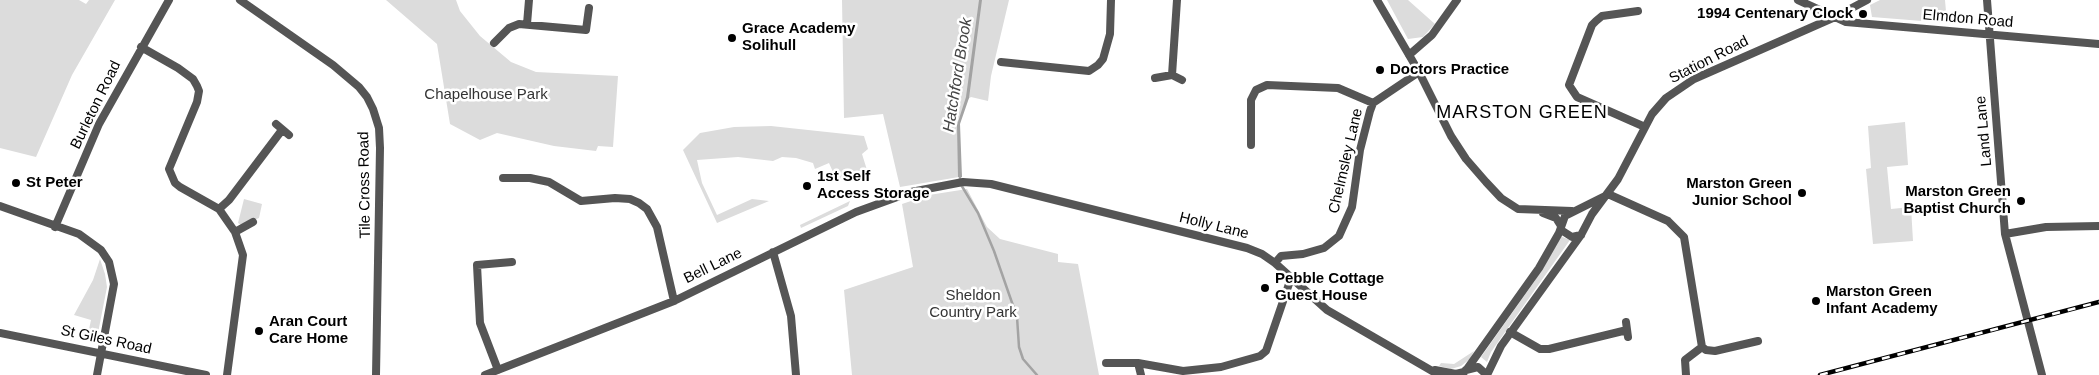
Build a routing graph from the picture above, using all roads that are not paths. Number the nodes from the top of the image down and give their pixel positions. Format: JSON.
{"nodes":[{"id":1,"x":169,"y":0,"type":"edge"},
{"id":2,"x":240,"y":0,"type":"edge"},
{"id":3,"x":529,"y":0,"type":"edge"},
{"id":4,"x":1111,"y":0,"type":"edge"},
{"id":5,"x":1177,"y":0,"type":"edge"},
{"id":6,"x":1377,"y":0,"type":"edge"},
{"id":7,"x":1457,"y":0,"type":"edge"},
{"id":8,"x":1798,"y":0,"type":"edge"},
{"id":9,"x":1866,"y":0,"type":"edge"},
{"id":10,"x":1987,"y":0,"type":"edge"},
{"id":11,"x":589,"y":8,"type":"dead end"},
{"id":12,"x":1638,"y":11,"type":"dead end"},
{"id":13,"x":1835,"y":17,"type":"junction"},
{"id":14,"x":528,"y":24,"type":"junction"},
{"id":15,"x":1990,"y":35,"type":"junction"},
{"id":16,"x":494,"y":43,"type":"dead end"},
{"id":17,"x":2099,"y":44,"type":"edge"},
{"id":18,"x":141,"y":47,"type":"junction"},
{"id":19,"x":1409,"y":55,"type":"junction"},
{"id":20,"x":1001,"y":62,"type":"dead end"},
{"id":21,"x":1419,"y":72,"type":"junction"},
{"id":22,"x":1172,"y":76,"type":"junction"},
{"id":23,"x":1155,"y":78,"type":"dead end"},
{"id":24,"x":1182,"y":80,"type":"dead end"},
{"id":25,"x":1374,"y":103,"type":"junction"},
{"id":26,"x":1645,"y":127,"type":"junction"},
{"id":27,"x":289,"y":135,"type":"dead end"},
{"id":28,"x":1251,"y":145,"type":"dead end"},
{"id":29,"x":503,"y":178,"type":"dead end"},
{"id":30,"x":952,"y":183,"type":"joint"},
{"id":31,"x":1608,"y":194,"type":"junction"},
{"id":32,"x":0,"y":206,"type":"edge"},
{"id":33,"x":219,"y":209,"type":"junction"},
{"id":34,"x":1574,"y":211,"type":"junction"},
{"id":35,"x":1537,"y":212,"type":"junction"},
{"id":36,"x":253,"y":222,"type":"dead end"},
{"id":37,"x":1586,"y":226,"type":"junction"},
{"id":38,"x":2099,"y":226,"type":"edge"},
{"id":39,"x":55,"y":227,"type":"junction"},
{"id":40,"x":1561,"y":228,"type":"junction"},
{"id":41,"x":235,"y":232,"type":"junction"},
{"id":42,"x":1581,"y":234,"type":"junction"},
{"id":43,"x":2006,"y":234,"type":"junction"},
{"id":44,"x":773,"y":252,"type":"junction"},
{"id":45,"x":512,"y":262,"type":"dead end"},
{"id":46,"x":1275,"y":263,"type":"junction"},
{"id":47,"x":1291,"y":278,"type":"junction"},
{"id":48,"x":674,"y":301,"type":"junction"},
{"id":49,"x":1627,"y":330,"type":"dead end"},
{"id":50,"x":1510,"y":332,"type":"junction"},
{"id":51,"x":0,"y":333,"type":"edge"},
{"id":52,"x":1740,"y":335,"type":"dead end"},
{"id":53,"x":1758,"y":341,"type":"dead end"},
{"id":54,"x":1742,"y":344,"type":"junction"},
{"id":55,"x":1702,"y":347,"type":"junction"},
{"id":56,"x":102,"y":354,"type":"junction"},
{"id":57,"x":1106,"y":363,"type":"dead end"},
{"id":58,"x":1138,"y":363,"type":"junction"},
{"id":59,"x":1428,"y":368,"type":"junction"},
{"id":60,"x":498,"y":370,"type":"junction"},
{"id":61,"x":1221,"y":371,"type":"edge"},
{"id":62,"x":1465,"y":372,"type":"edge"},
{"id":63,"x":97,"y":375,"type":"edge"},
{"id":64,"x":206,"y":375,"type":"edge"},
{"id":65,"x":227,"y":375,"type":"edge"},
{"id":66,"x":376,"y":375,"type":"edge"},
{"id":67,"x":485,"y":375,"type":"edge"},
{"id":68,"x":796,"y":375,"type":"edge"},
{"id":69,"x":1141,"y":375,"type":"edge"},
{"id":70,"x":1439,"y":375,"type":"edge"},
{"id":71,"x":1487,"y":375,"type":"edge"},
{"id":72,"x":1686,"y":375,"type":"edge"},
{"id":73,"x":2042,"y":375,"type":"edge"}],
"edges":[{"from":1,"to":18,"type":"street","name":"Burleton Road"},
{"from":2,"to":66,"type":"street","name":"Tile Cross Road"},
{"from":3,"to":14,"type":"street"},
{"from":4,"to":20,"type":"street"},
{"from":5,"to":22,"type":"street"},
{"from":6,"to":19,"type":"street"},
{"from":7,"to":19,"type":"street"},
{"from":8,"to":13,"type":"street"},
{"from":9,"to":13,"type":"street","name":"Station Road"},
{"from":10,"to":15,"type":"street","name":"Land Lane"},
{"from":11,"to":14,"type":"street"},
{"from":12,"to":26,"type":"street"},
{"from":13,"to":15,"type":"street","name":"Elmdon Road"},
{"from":13,"to":26,"type":"street","name":"Station Road"},
{"from":14,"to":16,"type":"street"},
{"from":15,"to":17,"type":"street","name":"Elmdon Road"},
{"from":15,"to":43,"type":"street","name":"Land Lane"},
{"from":18,"to":33,"type":"street"},
{"from":18,"to":39,"type":"street","name":"Burleton Road"},
{"from":19,"to":21,"type":"street"},
{"from":21,"to":25,"type":"street","name":"Chelmsley Lane"},
{"from":21,"to":35,"type":"street"},
{"from":22,"to":23,"type":"street"},
{"from":22,"to":24,"type":"street"},
{"from":25,"to":28,"type":"street"},
{"from":25,"to":46,"type":"street","name":"Chelmsley Lane"},
{"from":26,"to":31,"type":"street","name":"Station Road"},
{"from":27,"to":33,"type":"street"},
{"from":29,"to":48,"type":"street"},
{"from":30,"to":44,"type":"street","name":"Bell Lane"},
{"from":30,"to":46,"type":"street","name":"Holly Lane"},
{"from":31,"to":34,"type":"street"},
{"from":31,"to":37,"type":"street","name":"Station Road"},
{"from":31,"to":55,"type":"street"},
{"from":32,"to":39,"type":"street"},
{"from":33,"to":41,"type":"street"},
{"from":34,"to":35,"type":"street"},
{"from":34,"to":37,"type":"street"},
{"from":34,"to":40,"type":"street"},
{"from":35,"to":40,"type":"street"},
{"from":36,"to":41,"type":"street"},
{"from":37,"to":42,"type":"street","name":"Station Road"},
{"from":38,"to":43,"type":"street"},
{"from":39,"to":56,"type":"street"},
{"from":40,"to":42,"type":"street"},
{"from":40,"to":62,"type":"street"},
{"from":41,"to":65,"type":"street"},
{"from":42,"to":50,"type":"street","name":"Station Road"},
{"from":43,"to":73,"type":"street","name":"Land Lane"},
{"from":44,"to":48,"type":"street","name":"Bell Lane"},
{"from":44,"to":68,"type":"street"},
{"from":45,"to":60,"type":"street"},
{"from":46,"to":47,"type":"street","name":"Holly Lane"},
{"from":47,"to":59,"type":"street","name":"Holly Lane"},
{"from":47,"to":61,"type":"street"},
{"from":48,"to":60,"type":"street","name":"Bell Lane"},
{"from":49,"to":50,"type":"street"},
{"from":50,"to":71,"type":"street","name":"Station Road"},
{"from":51,"to":56,"type":"street","name":"St Giles Road"},
{"from":52,"to":54,"type":"street"},
{"from":53,"to":54,"type":"street"},
{"from":54,"to":55,"type":"street"},
{"from":55,"to":72,"type":"street"},
{"from":56,"to":63,"type":"street"},
{"from":56,"to":64,"type":"street","name":"St Giles Road"},
{"from":57,"to":58,"type":"street"},
{"from":58,"to":61,"type":"street"},
{"from":58,"to":69,"type":"street"},
{"from":59,"to":62,"type":"street","name":"Holly Lane"},
{"from":59,"to":70,"type":"street","name":"Holly Lane"},
{"from":60,"to":67,"type":"street","name":"Bell Lane"},
{"from":62,"to":71,"type":"street","name":"Holly Lane"}]}
